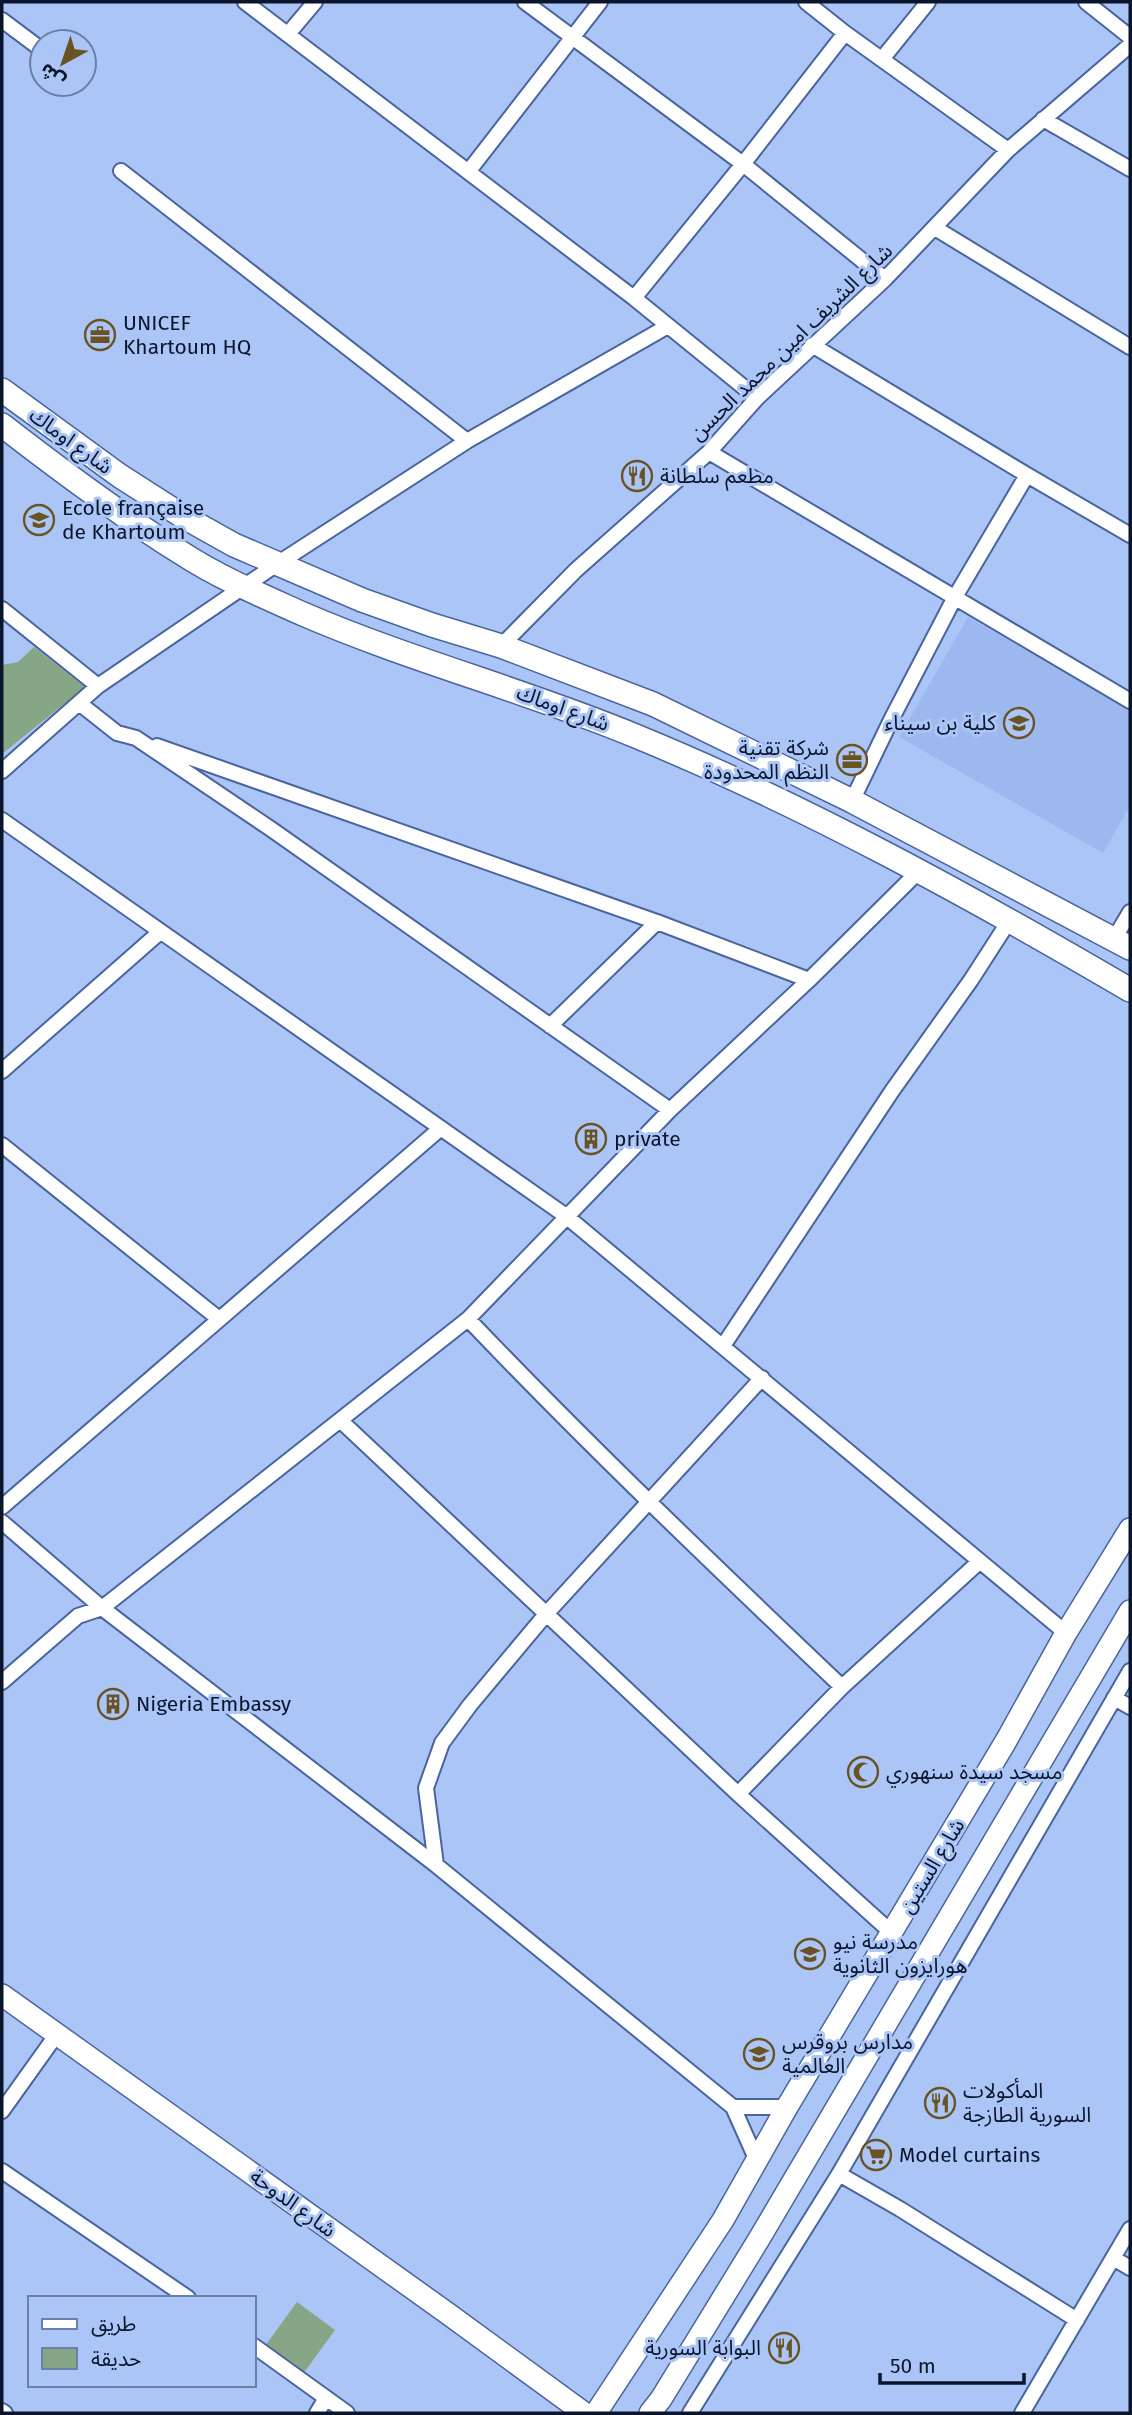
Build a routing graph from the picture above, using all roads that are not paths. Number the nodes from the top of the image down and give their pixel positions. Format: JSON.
{"nodes":[{"id":1,"x":246,"y":2,"type":"edge"},
{"id":2,"x":315,"y":2,"type":"edge"},
{"id":3,"x":525,"y":2,"type":"edge"},
{"id":4,"x":600,"y":2,"type":"edge"},
{"id":5,"x":806,"y":2,"type":"edge"},
{"id":6,"x":928,"y":2,"type":"edge"},
{"id":7,"x":1086,"y":2,"type":"edge"},
{"id":8,"x":2,"y":20,"type":"edge"},
{"id":9,"x":845,"y":33,"type":"junction"},
{"id":10,"x":288,"y":34,"type":"junction"},
{"id":11,"x":1130,"y":37,"type":"edge"},
{"id":12,"x":572,"y":38,"type":"junction"},
{"id":13,"x":28,"y":40,"type":"edge"},
{"id":14,"x":1130,"y":45,"type":"edge"},
{"id":15,"x":882,"y":59,"type":"junction"},
{"id":16,"x":1043,"y":119,"type":"junction"},
{"id":17,"x":1008,"y":150,"type":"junction"},
{"id":18,"x":743,"y":164,"type":"junction"},
{"id":19,"x":1130,"y":169,"type":"edge"},
{"id":20,"x":121,"y":171,"type":"dead end"},
{"id":21,"x":468,"y":172,"type":"junction"},
{"id":22,"x":935,"y":228,"type":"junction"},
{"id":23,"x":885,"y":279,"type":"junction"},
{"id":24,"x":634,"y":298,"type":"junction"},
{"id":25,"x":668,"y":326,"type":"junction"},
{"id":26,"x":812,"y":345,"type":"junction"},
{"id":27,"x":1130,"y":347,"type":"edge"},
{"id":28,"x":2,"y":390,"type":"edge"},
{"id":29,"x":757,"y":398,"type":"junction"},
{"id":30,"x":2,"y":425,"type":"edge"},
{"id":31,"x":467,"y":441,"type":"junction"},
{"id":32,"x":709,"y":452,"type":"junction"},
{"id":33,"x":1027,"y":475,"type":"junction"},
{"id":34,"x":1130,"y":532,"type":"edge"},
{"id":35,"x":277,"y":564,"type":"junction"},
{"id":36,"x":244,"y":586,"type":"junction"},
{"id":37,"x":955,"y":597,"type":"junction"},
{"id":38,"x":2,"y":609,"type":"edge"},
{"id":39,"x":501,"y":646,"type":"junction"},
{"id":40,"x":98,"y":686,"type":"junction"},
{"id":41,"x":1130,"y":701,"type":"edge"},
{"id":42,"x":79,"y":703,"type":"junction"},
{"id":43,"x":136,"y":738,"type":"junction"},
{"id":44,"x":2,"y":771,"type":"edge"},
{"id":45,"x":852,"y":801,"type":"junction"},
{"id":46,"x":2,"y":820,"type":"edge"},
{"id":47,"x":918,"y":872,"type":"junction"},
{"id":48,"x":1130,"y":912,"type":"edge"},
{"id":49,"x":1009,"y":921,"type":"junction"},
{"id":50,"x":657,"y":922,"type":"junction"},
{"id":51,"x":160,"y":932,"type":"junction"},
{"id":52,"x":1122,"y":944,"type":"edge"},
{"id":53,"x":809,"y":980,"type":"junction"},
{"id":54,"x":1130,"y":990,"type":"edge"},
{"id":55,"x":550,"y":1026,"type":"junction"},
{"id":56,"x":2,"y":1071,"type":"edge"},
{"id":57,"x":670,"y":1110,"type":"junction"},
{"id":58,"x":441,"y":1128,"type":"junction"},
{"id":59,"x":2,"y":1145,"type":"edge"},
{"id":60,"x":566,"y":1216,"type":"junction"},
{"id":61,"x":219,"y":1319,"type":"junction"},
{"id":62,"x":468,"y":1319,"type":"junction"},
{"id":63,"x":723,"y":1346,"type":"junction"},
{"id":64,"x":762,"y":1378,"type":"junction"},
{"id":65,"x":341,"y":1421,"type":"junction"},
{"id":66,"x":648,"y":1502,"type":"junction"},
{"id":67,"x":2,"y":1507,"type":"edge"},
{"id":68,"x":2,"y":1522,"type":"edge"},
{"id":69,"x":1130,"y":1529,"type":"edge"},
{"id":70,"x":979,"y":1562,"type":"junction"},
{"id":71,"x":102,"y":1608,"type":"junction"},
{"id":72,"x":1130,"y":1611,"type":"edge"},
{"id":73,"x":547,"y":1613,"type":"junction"},
{"id":74,"x":1066,"y":1633,"type":"junction"},
{"id":75,"x":1130,"y":1671,"type":"edge"},
{"id":76,"x":2,"y":1682,"type":"edge"},
{"id":77,"x":842,"y":1687,"type":"junction"},
{"id":78,"x":1114,"y":1698,"type":"junction"},
{"id":79,"x":1130,"y":1707,"type":"edge"},
{"id":80,"x":738,"y":1794,"type":"junction"},
{"id":81,"x":436,"y":1865,"type":"junction"},
{"id":82,"x":892,"y":1933,"type":"junction"},
{"id":83,"x":2,"y":1995,"type":"edge"},
{"id":84,"x":57,"y":2034,"type":"junction"},
{"id":85,"x":733,"y":2107,"type":"junction"},
{"id":86,"x":787,"y":2107,"type":"junction"},
{"id":87,"x":2,"y":2111,"type":"edge"},
{"id":88,"x":757,"y":2161,"type":"junction"},
{"id":89,"x":2,"y":2171,"type":"edge"},
{"id":90,"x":839,"y":2174,"type":"junction"},
{"id":91,"x":1130,"y":2229,"type":"edge"},
{"id":92,"x":1113,"y":2258,"type":"junction"},
{"id":93,"x":1130,"y":2268,"type":"edge"},
{"id":94,"x":185,"y":2296,"type":"edge"},
{"id":95,"x":1077,"y":2320,"type":"junction"},
{"id":96,"x":256,"y":2347,"type":"edge"},
{"id":97,"x":326,"y":2398,"type":"junction"},
{"id":98,"x":317,"y":2413,"type":"edge"},
{"id":99,"x":346,"y":2413,"type":"edge"},
{"id":100,"x":584,"y":2413,"type":"edge"},
{"id":101,"x":596,"y":2413,"type":"edge"},
{"id":102,"x":650,"y":2413,"type":"edge"},
{"id":103,"x":690,"y":2413,"type":"edge"},
{"id":104,"x":1022,"y":2413,"type":"edge"}],
"edges":[{"from":1,"to":10,"type":"street"},
{"from":2,"to":10,"type":"street"},
{"from":3,"to":12,"type":"street"},
{"from":4,"to":12,"type":"street"},
{"from":5,"to":9,"type":"street"},
{"from":6,"to":15,"type":"street"},
{"from":7,"to":11,"type":"street"},
{"from":8,"to":13,"type":"street"},
{"from":9,"to":15,"type":"street"},
{"from":9,"to":18,"type":"street"},
{"from":10,"to":21,"type":"street"},
{"from":12,"to":18,"type":"street"},
{"from":12,"to":21,"type":"street"},
{"from":14,"to":16,"type":"street","name":"شارع الشريف امين محمد الحسن"},
{"from":15,"to":17,"type":"street"},
{"from":16,"to":17,"type":"street","name":"شارع الشريف امين محمد الحسن"},
{"from":16,"to":19,"type":"street"},
{"from":17,"to":22,"type":"street","name":"شارع الشريف امين محمد الحسن"},
{"from":18,"to":23,"type":"street"},
{"from":18,"to":24,"type":"street"},
{"from":20,"to":31,"type":"street"},
{"from":21,"to":24,"type":"street"},
{"from":22,"to":23,"type":"street","name":"شارع الشريف امين محمد الحسن"},
{"from":22,"to":27,"type":"street"},
{"from":23,"to":26,"type":"street","name":"شارع الشريف امين محمد الحسن"},
{"from":24,"to":25,"type":"street"},
{"from":25,"to":29,"type":"street"},
{"from":25,"to":31,"type":"street"},
{"from":26,"to":29,"type":"street","name":"شارع الشريف امين محمد الحسن"},
{"from":26,"to":33,"type":"street"},
{"from":28,"to":35,"type":"main road","name":"شارع اوماك"},
{"from":29,"to":32,"type":"street","name":"شارع الشريف امين محمد الحسن"},
{"from":30,"to":36,"type":"main road","name":"شارع اوماك"},
{"from":31,"to":35,"type":"street"},
{"from":32,"to":37,"type":"street"},
{"from":32,"to":39,"type":"street","name":"شارع الشريف امين محمد الحسن"},
{"from":33,"to":34,"type":"street"},
{"from":33,"to":37,"type":"street"},
{"from":35,"to":36,"type":"street"},
{"from":35,"to":39,"type":"main road","name":"شارع اوماك"},
{"from":36,"to":40,"type":"street"},
{"from":36,"to":47,"type":"main road","name":"شارع اوماك"},
{"from":37,"to":41,"type":"street"},
{"from":37,"to":45,"type":"street"},
{"from":38,"to":40,"type":"street"},
{"from":39,"to":45,"type":"main road","name":"شارع اوماك"},
{"from":40,"to":42,"type":"street"},
{"from":42,"to":43,"type":"street"},
{"from":42,"to":44,"type":"street"},
{"from":43,"to":50,"type":"street"},
{"from":43,"to":55,"type":"street"},
{"from":45,"to":52,"type":"main road","name":"شارع اوماك"},
{"from":46,"to":51,"type":"street"},
{"from":47,"to":49,"type":"main road","name":"شارع اوماك"},
{"from":47,"to":53,"type":"street"},
{"from":48,"to":52,"type":"street"},
{"from":49,"to":54,"type":"main road","name":"شارع اوماك"},
{"from":49,"to":63,"type":"street"},
{"from":50,"to":53,"type":"street"},
{"from":50,"to":55,"type":"street"},
{"from":51,"to":56,"type":"street"},
{"from":51,"to":58,"type":"street"},
{"from":53,"to":57,"type":"street"},
{"from":55,"to":57,"type":"street"},
{"from":57,"to":60,"type":"street"},
{"from":58,"to":60,"type":"street"},
{"from":58,"to":61,"type":"street"},
{"from":59,"to":61,"type":"street"},
{"from":60,"to":62,"type":"street"},
{"from":60,"to":63,"type":"street"},
{"from":61,"to":67,"type":"street"},
{"from":62,"to":65,"type":"street"},
{"from":62,"to":66,"type":"street"},
{"from":63,"to":64,"type":"street"},
{"from":64,"to":66,"type":"street"},
{"from":64,"to":70,"type":"street"},
{"from":65,"to":71,"type":"street"},
{"from":65,"to":73,"type":"street"},
{"from":66,"to":73,"type":"street"},
{"from":66,"to":77,"type":"street"},
{"from":68,"to":71,"type":"street"},
{"from":69,"to":74,"type":"main road","name":"شارع الستين"},
{"from":70,"to":74,"type":"street"},
{"from":70,"to":77,"type":"street"},
{"from":71,"to":76,"type":"street"},
{"from":71,"to":81,"type":"street"},
{"from":72,"to":102,"type":"main road","name":"شارع الستين"},
{"from":73,"to":80,"type":"street"},
{"from":73,"to":81,"type":"street"},
{"from":74,"to":82,"type":"main road","name":"شارع الستين"},
{"from":75,"to":78,"type":"street"},
{"from":77,"to":80,"type":"street"},
{"from":78,"to":79,"type":"street"},
{"from":78,"to":90,"type":"street"},
{"from":80,"to":82,"type":"street"},
{"from":81,"to":85,"type":"street"},
{"from":82,"to":86,"type":"main road","name":"شارع الستين"},
{"from":83,"to":84,"type":"main road","name":"شارع الدوحة"},
{"from":84,"to":87,"type":"street"},
{"from":84,"to":100,"type":"main road","name":"شارع الدوحة"},
{"from":85,"to":86,"type":"street"},
{"from":85,"to":88,"type":"street"},
{"from":86,"to":88,"type":"main road","name":"شارع الستين"},
{"from":88,"to":101,"type":"main road","name":"شارع الستين"},
{"from":89,"to":94,"type":"street"},
{"from":90,"to":95,"type":"street"},
{"from":90,"to":103,"type":"street"},
{"from":91,"to":92,"type":"street"},
{"from":92,"to":93,"type":"street"},
{"from":92,"to":95,"type":"street"},
{"from":95,"to":104,"type":"street"},
{"from":96,"to":97,"type":"street"},
{"from":97,"to":98,"type":"street"},
{"from":97,"to":99,"type":"street"}]}
